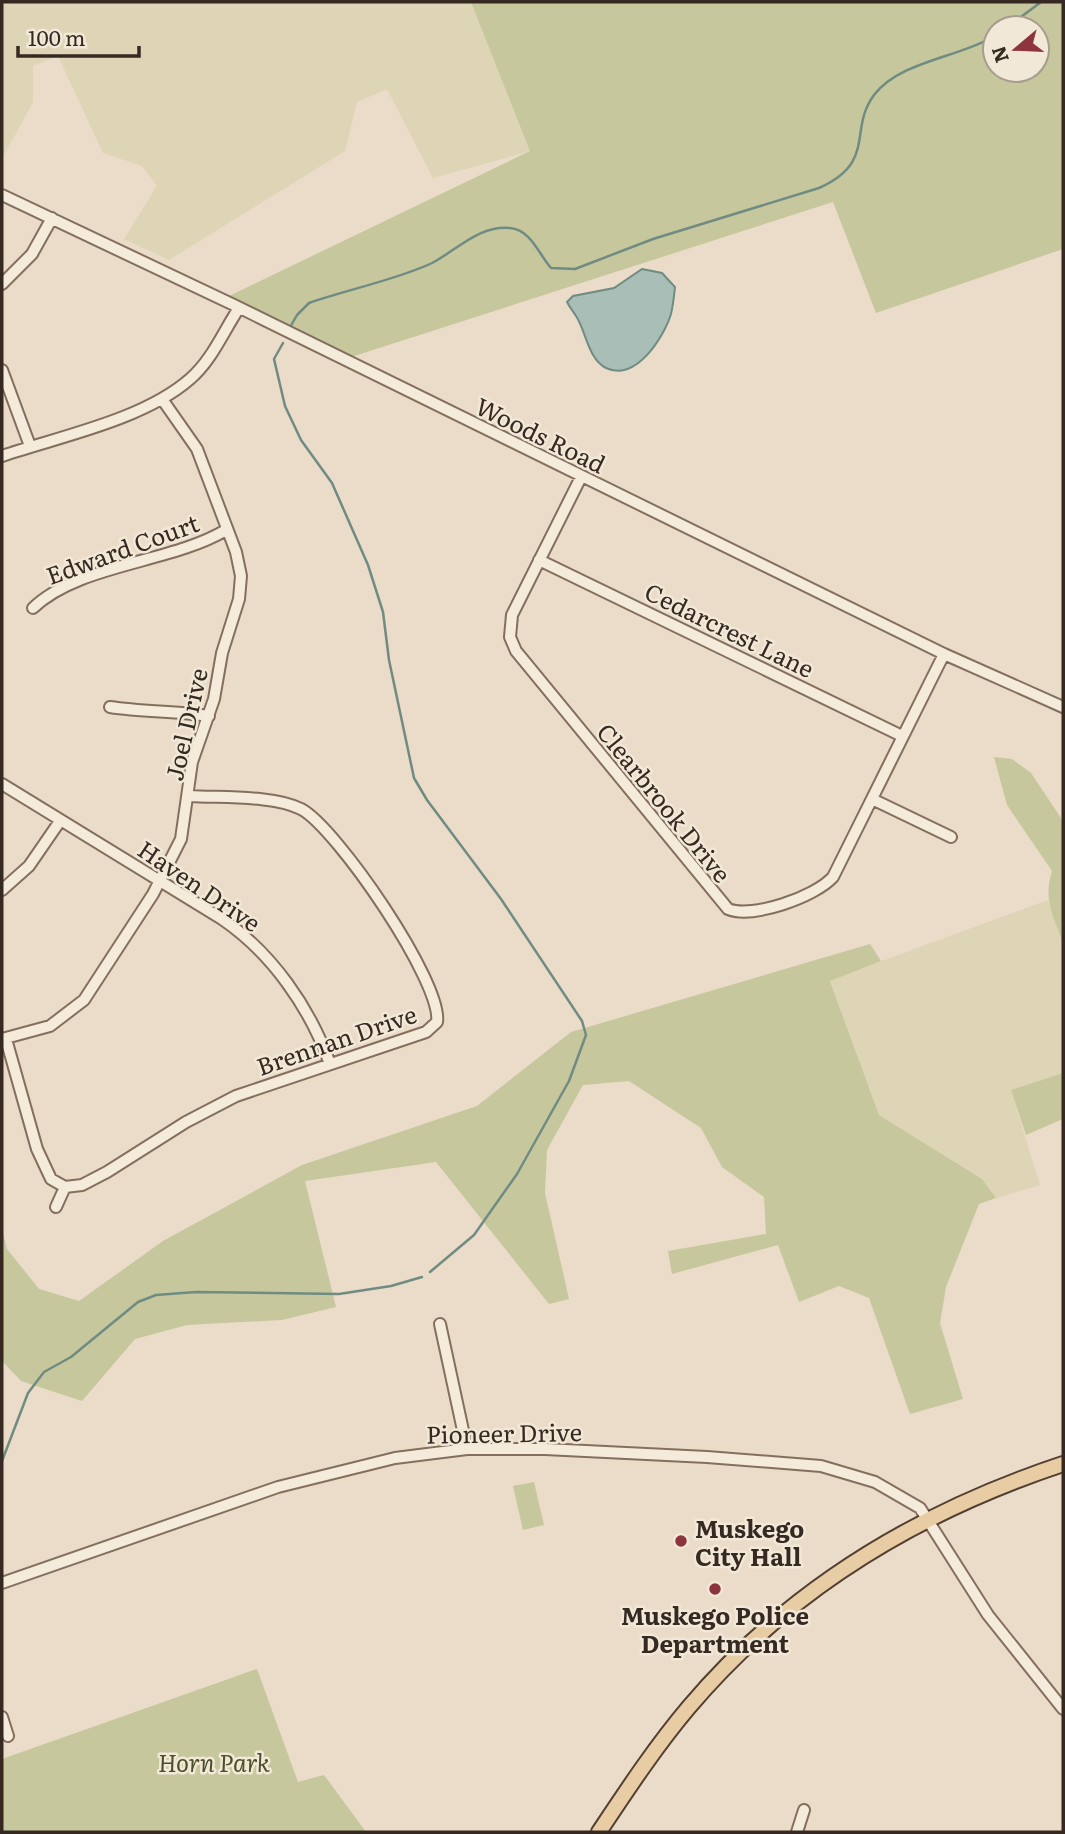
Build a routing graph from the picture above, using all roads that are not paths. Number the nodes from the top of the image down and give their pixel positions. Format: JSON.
{"nodes":[{"id":1,"x":2,"y":195,"type":"edge"},
{"id":2,"x":52,"y":218,"type":"junction"},
{"id":3,"x":2,"y":284,"type":"edge"},
{"id":4,"x":239,"y":308,"type":"junction"},
{"id":5,"x":2,"y":370,"type":"edge"},
{"id":6,"x":162,"y":400,"type":"junction"},
{"id":7,"x":30,"y":446,"type":"junction"},
{"id":8,"x":2,"y":456,"type":"edge"},
{"id":9,"x":581,"y":477,"type":"junction"},
{"id":10,"x":226,"y":530,"type":"junction"},
{"id":11,"x":539,"y":560,"type":"junction"},
{"id":12,"x":33,"y":608,"type":"dead end"},
{"id":13,"x":944,"y":654,"type":"junction"},
{"id":14,"x":110,"y":707,"type":"dead end"},
{"id":15,"x":1063,"y":707,"type":"edge"},
{"id":16,"x":209,"y":716,"type":"junction"},
{"id":17,"x":902,"y":736,"type":"junction"},
{"id":18,"x":2,"y":784,"type":"edge"},
{"id":19,"x":190,"y":796,"type":"junction"},
{"id":20,"x":872,"y":799,"type":"junction"},
{"id":21,"x":60,"y":821,"type":"junction"},
{"id":22,"x":951,"y":837,"type":"dead end"},
{"id":23,"x":160,"y":881,"type":"junction"},
{"id":24,"x":2,"y":890,"type":"edge"},
{"id":25,"x":438,"y":1022,"type":"junction"},
{"id":26,"x":448,"y":1030,"type":"dead end"},
{"id":27,"x":4,"y":1039,"type":"edge"},
{"id":28,"x":330,"y":1064,"type":"junction"},
{"id":29,"x":65,"y":1187,"type":"junction"},
{"id":30,"x":56,"y":1207,"type":"dead end"},
{"id":31,"x":440,"y":1324,"type":"dead end"},
{"id":32,"x":467,"y":1449,"type":"junction"},
{"id":33,"x":1063,"y":1464,"type":"edge"},
{"id":34,"x":929,"y":1518,"type":"junction"},
{"id":35,"x":2,"y":1583,"type":"edge"},
{"id":36,"x":1059,"y":1696,"type":"edge"},
{"id":37,"x":1063,"y":1709,"type":"edge"},
{"id":38,"x":2,"y":1717,"type":"edge"},
{"id":39,"x":8,"y":1736,"type":"dead end"},
{"id":40,"x":804,"y":1810,"type":"dead end"},
{"id":41,"x":599,"y":1832,"type":"edge"},
{"id":42,"x":797,"y":1832,"type":"edge"}],
"edges":[{"from":1,"to":2,"type":"street","name":"Woods Road"},
{"from":2,"to":3,"type":"street"},
{"from":2,"to":4,"type":"street","name":"Woods Road"},
{"from":4,"to":6,"type":"street"},
{"from":4,"to":9,"type":"street","name":"Woods Road"},
{"from":5,"to":7,"type":"street"},
{"from":6,"to":7,"type":"street"},
{"from":6,"to":10,"type":"street","name":"Joel Drive"},
{"from":7,"to":8,"type":"street"},
{"from":9,"to":11,"type":"street","name":"Clearbrook Drive"},
{"from":9,"to":13,"type":"street","name":"Woods Road"},
{"from":10,"to":12,"type":"street","name":"Edward Court"},
{"from":10,"to":16,"type":"street","name":"Joel Drive"},
{"from":11,"to":17,"type":"street","name":"Cedarcrest Lane"},
{"from":11,"to":20,"type":"street","name":"Clearbrook Drive"},
{"from":13,"to":15,"type":"street","name":"Woods Road"},
{"from":13,"to":17,"type":"street","name":"Clearbrook Drive"},
{"from":14,"to":16,"type":"street"},
{"from":16,"to":19,"type":"street","name":"Joel Drive"},
{"from":17,"to":20,"type":"street","name":"Clearbrook Drive"},
{"from":18,"to":21,"type":"street","name":"Haven Drive"},
{"from":19,"to":23,"type":"street","name":"Joel Drive"},
{"from":19,"to":25,"type":"street","name":"Brennan Drive"},
{"from":20,"to":22,"type":"street"},
{"from":21,"to":23,"type":"street","name":"Haven Drive"},
{"from":21,"to":24,"type":"street"},
{"from":23,"to":27,"type":"street","name":"Joel Drive"},
{"from":23,"to":28,"type":"street","name":"Haven Drive"},
{"from":25,"to":26,"type":"street"},
{"from":25,"to":28,"type":"street","name":"Brennan Drive"},
{"from":27,"to":29,"type":"street"},
{"from":28,"to":29,"type":"street","name":"Brennan Drive"},
{"from":29,"to":30,"type":"street"},
{"from":31,"to":32,"type":"street"},
{"from":32,"to":34,"type":"street","name":"Pioneer Drive"},
{"from":32,"to":35,"type":"street","name":"Pioneer Drive"},
{"from":33,"to":34,"type":"main road"},
{"from":34,"to":36,"type":"street"},
{"from":34,"to":41,"type":"main road"},
{"from":36,"to":37,"type":"street"},
{"from":38,"to":39,"type":"street"},
{"from":40,"to":42,"type":"street"}]}
